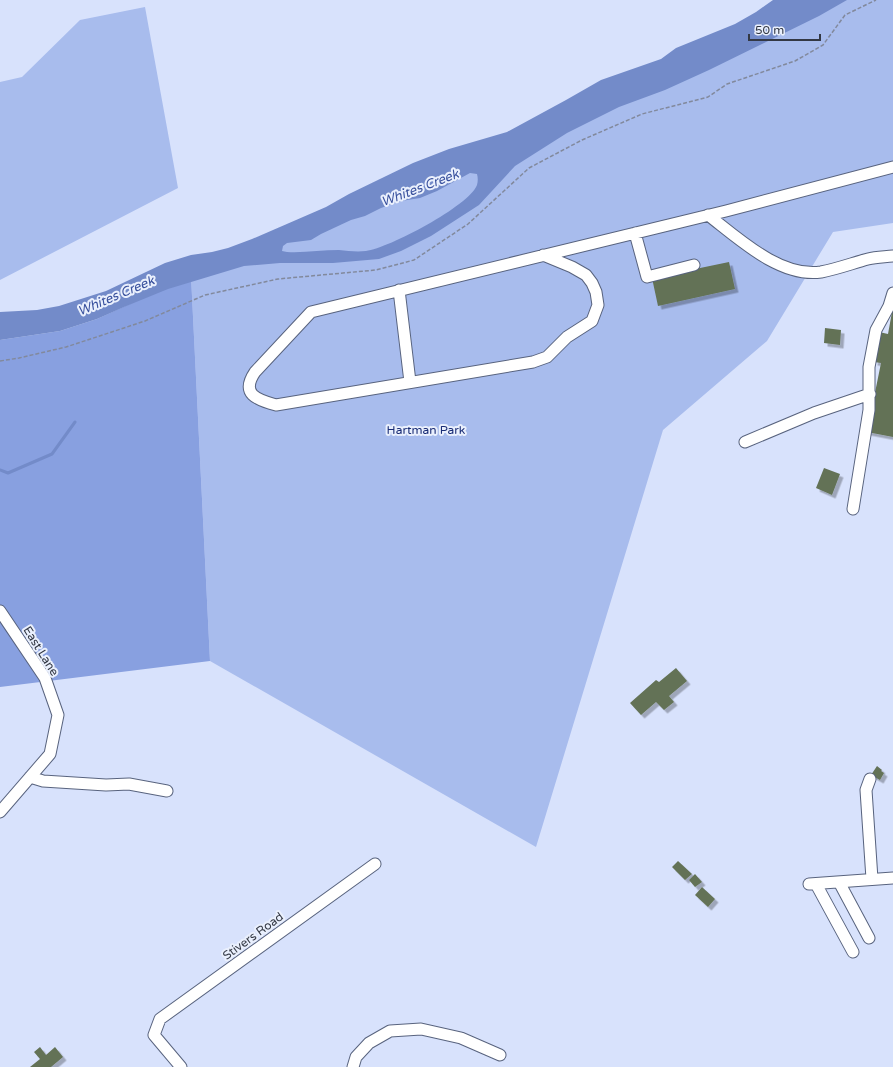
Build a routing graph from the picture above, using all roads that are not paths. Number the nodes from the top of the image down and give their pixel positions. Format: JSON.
{"nodes":[{"id":1,"x":893,"y":167,"type":"edge"},
{"id":2,"x":708,"y":215,"type":"junction"},
{"id":3,"x":635,"y":233,"type":"junction"},
{"id":4,"x":543,"y":255,"type":"junction"},
{"id":5,"x":893,"y":256,"type":"edge"},
{"id":6,"x":694,"y":265,"type":"dead end"},
{"id":7,"x":399,"y":290,"type":"junction"},
{"id":8,"x":893,"y":293,"type":"edge"},
{"id":9,"x":410,"y":382,"type":"junction"},
{"id":10,"x":870,"y":394,"type":"junction"},
{"id":11,"x":745,"y":442,"type":"dead end"},
{"id":12,"x":853,"y":509,"type":"dead end"},
{"id":13,"x":0,"y":611,"type":"edge"},
{"id":14,"x":30,"y":777,"type":"junction"},
{"id":15,"x":870,"y":778,"type":"dead end"},
{"id":16,"x":167,"y":791,"type":"dead end"},
{"id":17,"x":2,"y":807,"type":"edge"},
{"id":18,"x":375,"y":864,"type":"dead end"},
{"id":19,"x":893,"y":878,"type":"edge"},
{"id":20,"x":872,"y":879,"type":"junction"},
{"id":21,"x":840,"y":882,"type":"junction"},
{"id":22,"x":869,"y":938,"type":"dead end"},
{"id":23,"x":852,"y":952,"type":"dead end"},
{"id":24,"x":500,"y":1055,"type":"dead end"},
{"id":25,"x":181,"y":1067,"type":"edge"},
{"id":26,"x":353,"y":1067,"type":"edge"}],
"edges":[{"from":1,"to":2,"type":"street"},
{"from":2,"to":3,"type":"street"},
{"from":2,"to":5,"type":"street"},
{"from":3,"to":4,"type":"street"},
{"from":3,"to":6,"type":"street"},
{"from":4,"to":7,"type":"street"},
{"from":4,"to":9,"type":"street"},
{"from":7,"to":9,"type":"street"},
{"from":7,"to":9,"type":"street"},
{"from":8,"to":10,"type":"street"},
{"from":10,"to":11,"type":"street"},
{"from":10,"to":12,"type":"street"},
{"from":13,"to":14,"type":"street","name":"East Lane"},
{"from":14,"to":16,"type":"street"},
{"from":14,"to":17,"type":"street"},
{"from":15,"to":20,"type":"street"},
{"from":18,"to":25,"type":"street","name":"Stivers Road"},
{"from":19,"to":20,"type":"street"},
{"from":20,"to":21,"type":"street"},
{"from":21,"to":22,"type":"street"},
{"from":21,"to":23,"type":"street"},
{"from":24,"to":26,"type":"street"}]}
